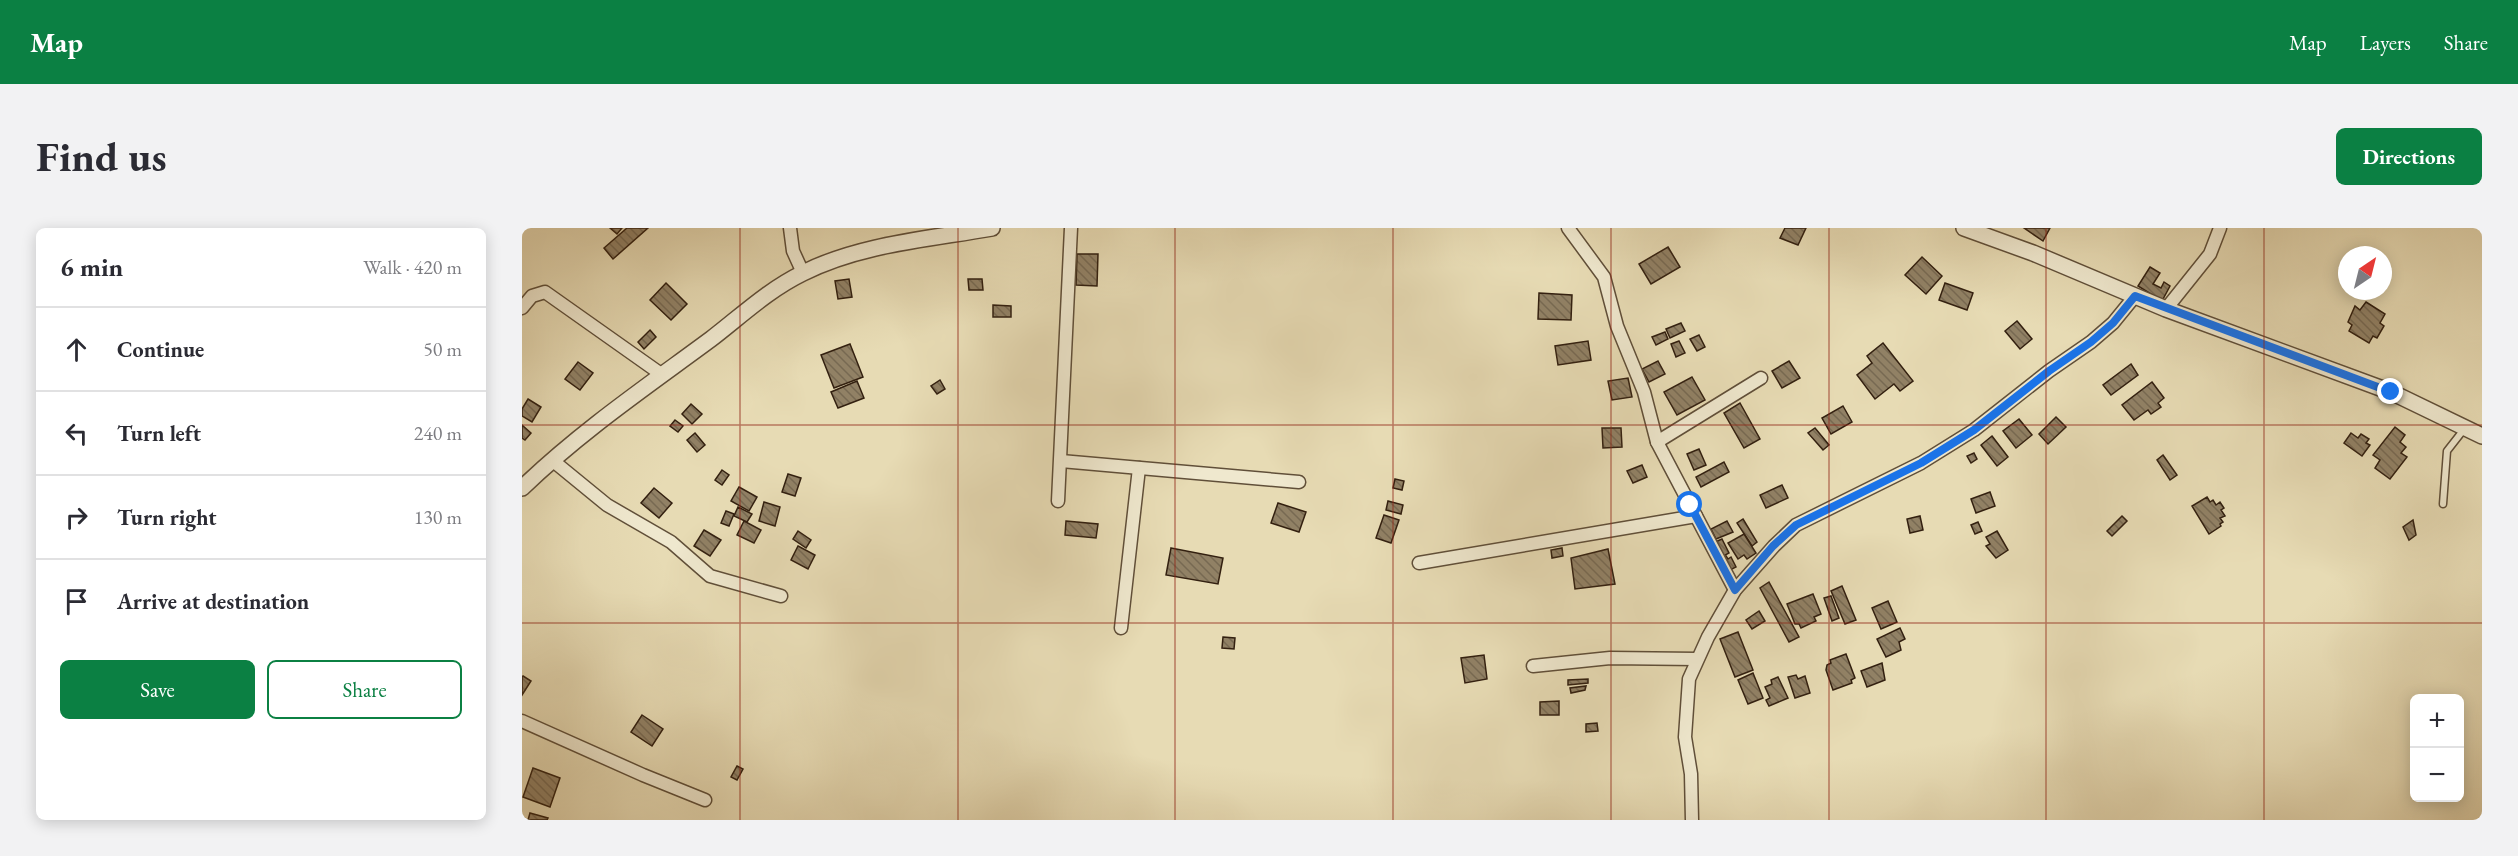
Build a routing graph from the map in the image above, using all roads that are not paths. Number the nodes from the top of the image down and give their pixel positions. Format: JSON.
{"nodes":[{"id":1,"x":790,"y":228,"type":"edge"},
{"id":2,"x":992,"y":228,"type":"edge"},
{"id":3,"x":1071,"y":228,"type":"edge"},
{"id":4,"x":1568,"y":228,"type":"edge"},
{"id":5,"x":1964,"y":228,"type":"edge"},
{"id":6,"x":2220,"y":228,"type":"edge"},
{"id":7,"x":803,"y":273,"type":"junction"},
{"id":8,"x":2135,"y":296,"type":"junction"},
{"id":9,"x":522,"y":308,"type":"edge"},
{"id":10,"x":2166,"y":309,"type":"junction"},
{"id":11,"x":661,"y":374,"type":"junction"},
{"id":12,"x":1761,"y":378,"type":"dead end"},
{"id":13,"x":2465,"y":427,"type":"junction"},
{"id":14,"x":2482,"y":436,"type":"edge"},
{"id":15,"x":1657,"y":442,"type":"junction"},
{"id":16,"x":552,"y":459,"type":"junction"},
{"id":17,"x":1061,"y":461,"type":"junction"},
{"id":18,"x":1139,"y":468,"type":"junction"},
{"id":19,"x":1299,"y":482,"type":"dead end"},
{"id":20,"x":522,"y":488,"type":"edge"},
{"id":21,"x":1058,"y":501,"type":"dead end"},
{"id":22,"x":2443,"y":504,"type":"dead end"},
{"id":23,"x":1696,"y":516,"type":"junction"},
{"id":24,"x":1419,"y":563,"type":"dead end"},
{"id":25,"x":1735,"y":590,"type":"junction"},
{"id":26,"x":781,"y":596,"type":"dead end"},
{"id":27,"x":1121,"y":628,"type":"dead end"},
{"id":28,"x":1697,"y":659,"type":"junction"},
{"id":29,"x":1533,"y":666,"type":"dead end"},
{"id":30,"x":522,"y":721,"type":"edge"},
{"id":31,"x":705,"y":800,"type":"dead end"},
{"id":32,"x":1692,"y":820,"type":"edge"}],
"edges":[{"from":1,"to":7,"type":"street"},
{"from":2,"to":7,"type":"street"},
{"from":3,"to":17,"type":"street"},
{"from":4,"to":15,"type":"street"},
{"from":5,"to":8,"type":"street"},
{"from":6,"to":10,"type":"street"},
{"from":7,"to":11,"type":"street"},
{"from":8,"to":10,"type":"street"},
{"from":8,"to":25,"type":"street"},
{"from":9,"to":11,"type":"street"},
{"from":10,"to":13,"type":"street"},
{"from":11,"to":16,"type":"street"},
{"from":12,"to":15,"type":"street"},
{"from":13,"to":14,"type":"street"},
{"from":13,"to":22,"type":"lane"},
{"from":15,"to":23,"type":"street"},
{"from":16,"to":20,"type":"street"},
{"from":16,"to":26,"type":"street"},
{"from":17,"to":18,"type":"street"},
{"from":17,"to":21,"type":"street"},
{"from":18,"to":19,"type":"street"},
{"from":18,"to":27,"type":"street"},
{"from":23,"to":24,"type":"street"},
{"from":23,"to":25,"type":"street"},
{"from":25,"to":28,"type":"street"},
{"from":28,"to":29,"type":"street"},
{"from":28,"to":32,"type":"street"},
{"from":30,"to":31,"type":"street"}]}
